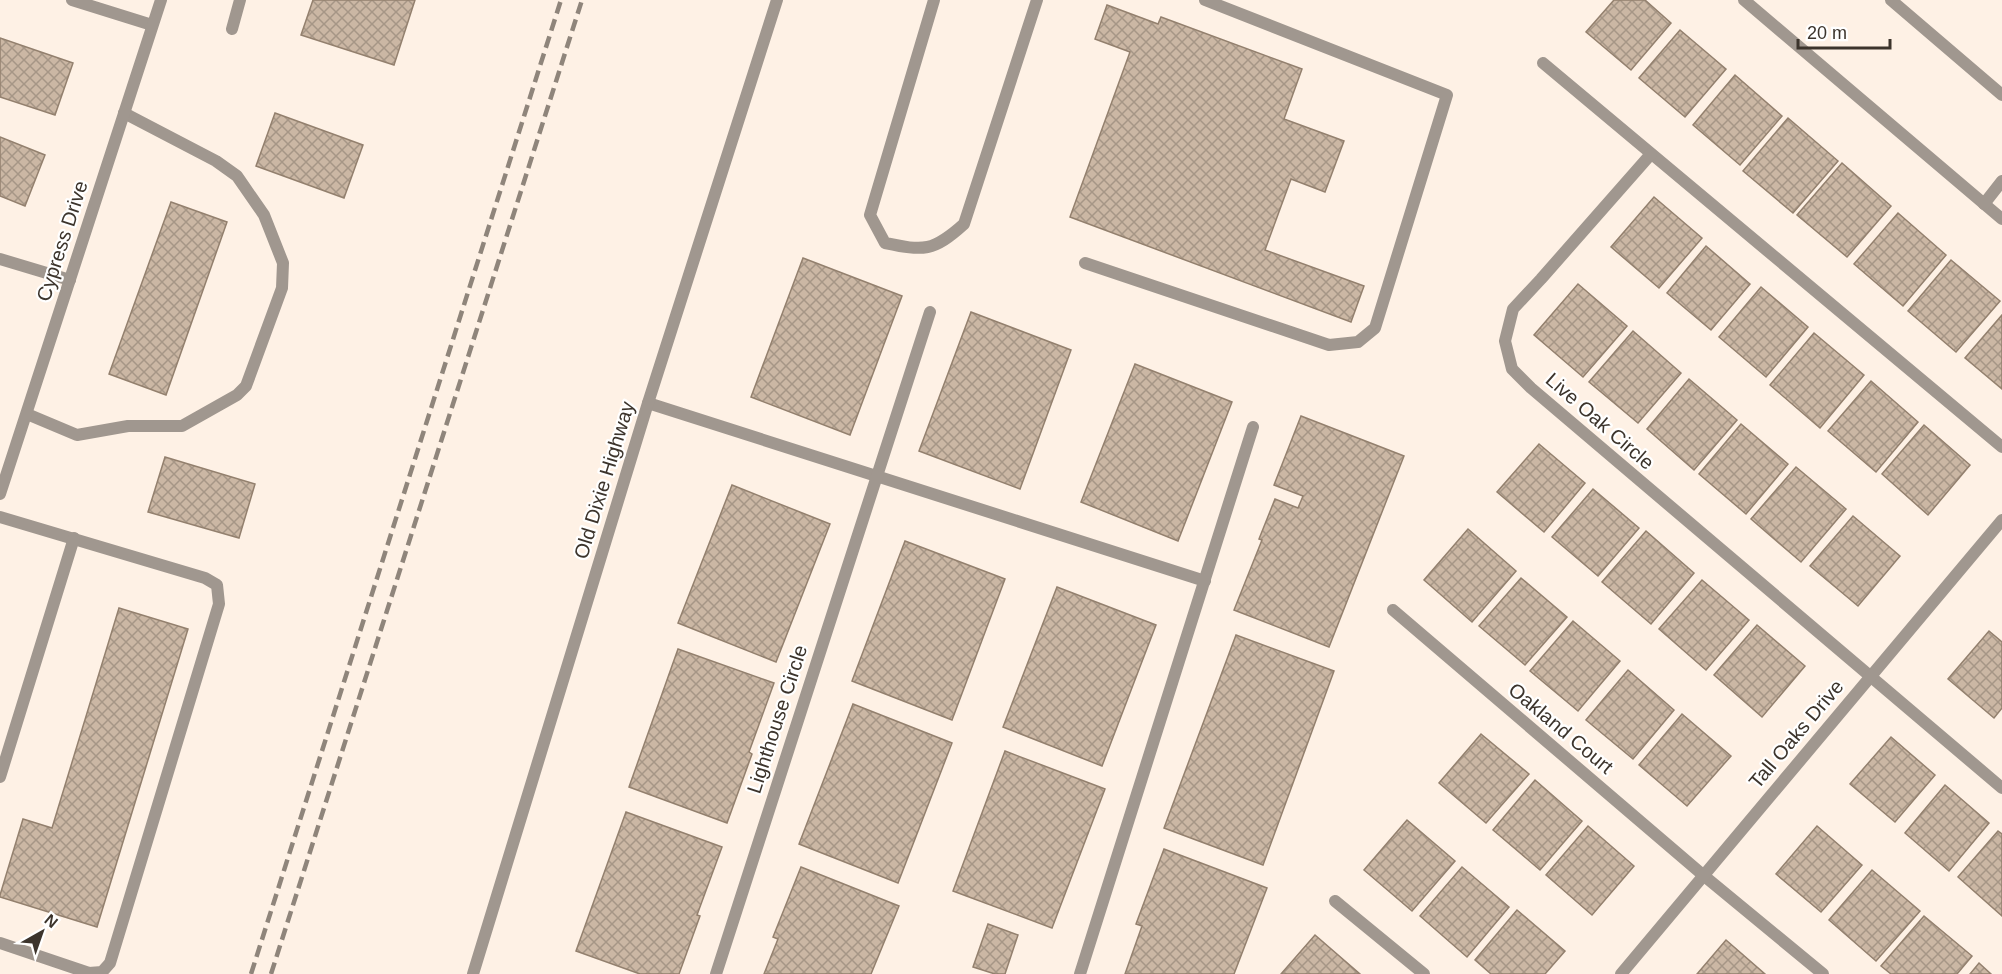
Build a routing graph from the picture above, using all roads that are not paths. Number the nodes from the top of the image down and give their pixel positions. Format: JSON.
{"nodes":[{"id":1,"x":72,"y":0,"type":"edge"},
{"id":2,"x":161,"y":0,"type":"edge"},
{"id":3,"x":240,"y":0,"type":"edge"},
{"id":4,"x":777,"y":0,"type":"edge"},
{"id":5,"x":934,"y":0,"type":"edge"},
{"id":6,"x":1037,"y":0,"type":"edge"},
{"id":7,"x":1205,"y":0,"type":"edge"},
{"id":8,"x":1744,"y":0,"type":"edge"},
{"id":9,"x":1891,"y":0,"type":"edge"},
{"id":10,"x":152,"y":25,"type":"junction"},
{"id":11,"x":232,"y":29,"type":"dead end"},
{"id":12,"x":1543,"y":63,"type":"dead end"},
{"id":13,"x":2002,"y":95,"type":"edge"},
{"id":14,"x":124,"y":113,"type":"junction"},
{"id":15,"x":1651,"y":154,"type":"junction"},
{"id":16,"x":2002,"y":181,"type":"edge"},
{"id":17,"x":1984,"y":204,"type":"junction"},
{"id":18,"x":2002,"y":219,"type":"edge"},
{"id":19,"x":0,"y":259,"type":"edge"},
{"id":20,"x":1085,"y":263,"type":"dead end"},
{"id":21,"x":70,"y":280,"type":"junction"},
{"id":22,"x":930,"y":312,"type":"dead end"},
{"id":23,"x":648,"y":403,"type":"junction"},
{"id":24,"x":27,"y":414,"type":"junction"},
{"id":25,"x":1253,"y":428,"type":"dead end"},
{"id":26,"x":2002,"y":447,"type":"edge"},
{"id":27,"x":876,"y":475,"type":"junction"},
{"id":28,"x":0,"y":494,"type":"edge"},
{"id":29,"x":0,"y":517,"type":"edge"},
{"id":30,"x":2002,"y":520,"type":"edge"},
{"id":31,"x":74,"y":538,"type":"junction"},
{"id":32,"x":1205,"y":581,"type":"junction"},
{"id":33,"x":1393,"y":610,"type":"dead end"},
{"id":34,"x":1869,"y":676,"type":"junction"},
{"id":35,"x":0,"y":777,"type":"edge"},
{"id":36,"x":2002,"y":788,"type":"edge"},
{"id":37,"x":1703,"y":874,"type":"junction"},
{"id":38,"x":1335,"y":901,"type":"dead end"},
{"id":39,"x":0,"y":943,"type":"edge"},
{"id":40,"x":474,"y":974,"type":"edge"},
{"id":41,"x":716,"y":974,"type":"edge"},
{"id":42,"x":1080,"y":974,"type":"edge"},
{"id":43,"x":1424,"y":974,"type":"edge"},
{"id":44,"x":1621,"y":974,"type":"edge"},
{"id":45,"x":1823,"y":974,"type":"edge"}],
"edges":[{"from":1,"to":10,"type":"street"},
{"from":2,"to":10,"type":"street","name":"Cypress Drive"},
{"from":3,"to":11,"type":"street"},
{"from":4,"to":23,"type":"street","name":"Old Dixie Highway"},
{"from":5,"to":6,"type":"street"},
{"from":7,"to":20,"type":"street"},
{"from":8,"to":17,"type":"street"},
{"from":9,"to":13,"type":"street"},
{"from":10,"to":14,"type":"street","name":"Cypress Drive"},
{"from":12,"to":15,"type":"street"},
{"from":14,"to":21,"type":"street","name":"Cypress Drive"},
{"from":14,"to":24,"type":"street"},
{"from":15,"to":26,"type":"street"},
{"from":15,"to":34,"type":"street","name":"Live Oak Circle"},
{"from":16,"to":17,"type":"street"},
{"from":17,"to":18,"type":"street"},
{"from":19,"to":21,"type":"street"},
{"from":21,"to":24,"type":"street","name":"Cypress Drive"},
{"from":22,"to":27,"type":"street","name":"Lighthouse Circle"},
{"from":23,"to":27,"type":"street"},
{"from":23,"to":40,"type":"street","name":"Old Dixie Highway"},
{"from":24,"to":28,"type":"street","name":"Cypress Drive"},
{"from":25,"to":32,"type":"street"},
{"from":27,"to":32,"type":"street"},
{"from":27,"to":41,"type":"street","name":"Lighthouse Circle"},
{"from":29,"to":31,"type":"street"},
{"from":30,"to":34,"type":"street","name":"Tall Oaks Drive"},
{"from":31,"to":35,"type":"street"},
{"from":31,"to":39,"type":"street"},
{"from":32,"to":42,"type":"street"},
{"from":33,"to":37,"type":"street","name":"Oakland Court"},
{"from":34,"to":36,"type":"street","name":"Live Oak Circle"},
{"from":34,"to":37,"type":"street","name":"Tall Oaks Drive"},
{"from":37,"to":44,"type":"street","name":"Tall Oaks Drive"},
{"from":37,"to":45,"type":"street","name":"Oakland Court"},
{"from":38,"to":43,"type":"street"}]}
